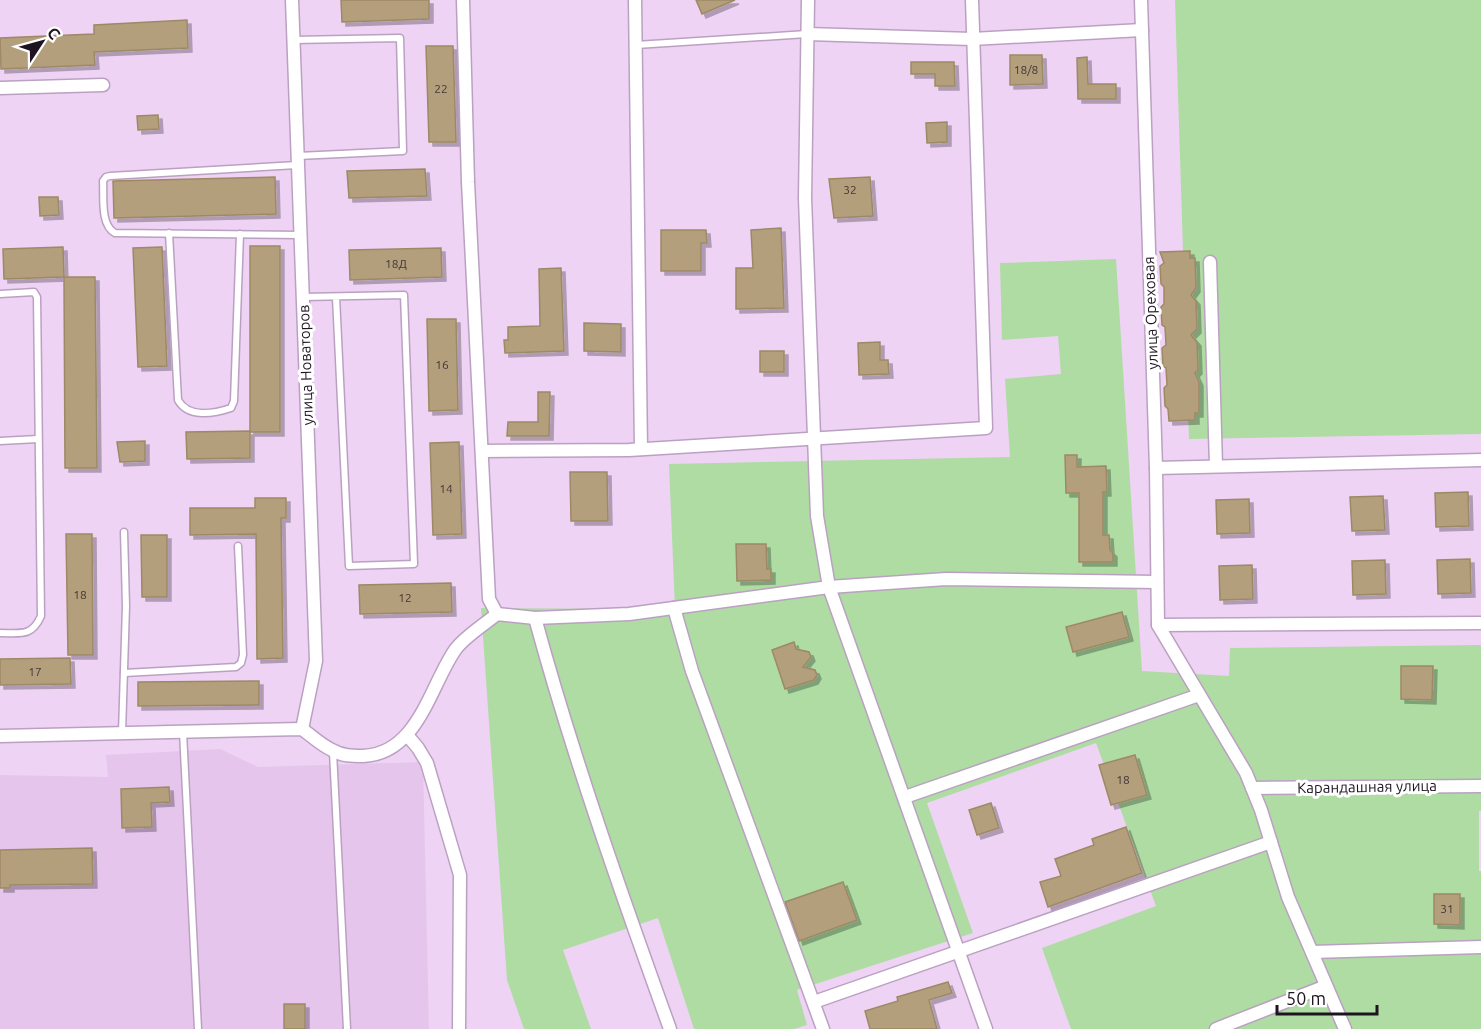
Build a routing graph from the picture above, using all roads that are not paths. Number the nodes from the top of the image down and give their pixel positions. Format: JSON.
{"nodes":[{"id":1,"x":292,"y":0,"type":"edge"},
{"id":2,"x":463,"y":0,"type":"edge"},
{"id":3,"x":635,"y":0,"type":"edge"},
{"id":4,"x":808,"y":0,"type":"edge"},
{"id":5,"x":972,"y":0,"type":"edge"},
{"id":6,"x":1141,"y":0,"type":"edge"},
{"id":7,"x":1142,"y":30,"type":"junction"},
{"id":8,"x":807,"y":34,"type":"junction"},
{"id":9,"x":972,"y":39,"type":"junction"},
{"id":10,"x":294,"y":40,"type":"junction"},
{"id":11,"x":635,"y":45,"type":"junction"},
{"id":12,"x":103,"y":85,"type":"dead end"},
{"id":13,"x":0,"y":88,"type":"edge"},
{"id":14,"x":298,"y":160,"type":"junction"},
{"id":15,"x":169,"y":234,"type":"junction"},
{"id":16,"x":240,"y":234,"type":"junction"},
{"id":17,"x":301,"y":235,"type":"junction"},
{"id":18,"x":1210,"y":262,"type":"dead end"},
{"id":19,"x":0,"y":294,"type":"edge"},
{"id":20,"x":303,"y":297,"type":"junction"},
{"id":21,"x":336,"y":297,"type":"junction"},
{"id":22,"x":814,"y":438,"type":"junction"},
{"id":23,"x":38,"y":439,"type":"junction"},
{"id":24,"x":0,"y":441,"type":"edge"},
{"id":25,"x":641,"y":449,"type":"junction"},
{"id":26,"x":482,"y":451,"type":"junction"},
{"id":27,"x":1481,"y":460,"type":"edge"},
{"id":28,"x":1216,"y":466,"type":"junction"},
{"id":29,"x":1156,"y":468,"type":"junction"},
{"id":30,"x":124,"y":532,"type":"dead end"},
{"id":31,"x":238,"y":546,"type":"dead end"},
{"id":32,"x":1157,"y":582,"type":"junction"},
{"id":33,"x":829,"y":587,"type":"junction"},
{"id":34,"x":674,"y":608,"type":"junction"},
{"id":35,"x":497,"y":614,"type":"junction"},
{"id":36,"x":535,"y":618,"type":"junction"},
{"id":37,"x":1481,"y":623,"type":"edge"},
{"id":38,"x":1158,"y":625,"type":"junction"},
{"id":39,"x":0,"y":633,"type":"edge"},
{"id":40,"x":124,"y":673,"type":"junction"},
{"id":41,"x":1199,"y":695,"type":"junction"},
{"id":42,"x":302,"y":729,"type":"junction"},
{"id":43,"x":183,"y":732,"type":"junction"},
{"id":44,"x":122,"y":733,"type":"junction"},
{"id":45,"x":407,"y":735,"type":"junction"},
{"id":46,"x":0,"y":736,"type":"edge"},
{"id":47,"x":333,"y":751,"type":"junction"},
{"id":48,"x":1481,"y":786,"type":"edge"},
{"id":49,"x":1252,"y":788,"type":"junction"},
{"id":50,"x":904,"y":797,"type":"junction"},
{"id":51,"x":1271,"y":842,"type":"junction"},
{"id":52,"x":1481,"y":947,"type":"edge"},
{"id":53,"x":960,"y":952,"type":"junction"},
{"id":54,"x":1312,"y":952,"type":"junction"},
{"id":55,"x":1326,"y":986,"type":"junction"},
{"id":56,"x":814,"y":1002,"type":"junction"},
{"id":57,"x":198,"y":1029,"type":"edge"},
{"id":58,"x":347,"y":1029,"type":"edge"},
{"id":59,"x":459,"y":1029,"type":"edge"},
{"id":60,"x":670,"y":1029,"type":"edge"},
{"id":61,"x":823,"y":1029,"type":"edge"},
{"id":62,"x":986,"y":1029,"type":"edge"},
{"id":63,"x":1216,"y":1029,"type":"edge"},
{"id":64,"x":1345,"y":1029,"type":"edge"}],
"edges":[{"from":1,"to":10,"type":"street","name":"улица Новаторов"},
{"from":2,"to":26,"type":"street"},
{"from":3,"to":11,"type":"street"},
{"from":4,"to":8,"type":"street"},
{"from":5,"to":9,"type":"street"},
{"from":6,"to":7,"type":"street","name":"улица Ореховая"},
{"from":7,"to":9,"type":"street"},
{"from":7,"to":29,"type":"street","name":"улица Ореховая"},
{"from":8,"to":9,"type":"street"},
{"from":8,"to":11,"type":"lane"},
{"from":8,"to":22,"type":"street"},
{"from":9,"to":22,"type":"street"},
{"from":10,"to":14,"type":"street","name":"улица Новаторов"},
{"from":10,"to":14,"type":"lane"},
{"from":11,"to":25,"type":"street"},
{"from":12,"to":13,"type":"street"},
{"from":14,"to":15,"type":"lane"},
{"from":14,"to":17,"type":"street","name":"улица Новаторов"},
{"from":15,"to":16,"type":"lane"},
{"from":15,"to":16,"type":"lane"},
{"from":16,"to":17,"type":"lane"},
{"from":17,"to":20,"type":"street","name":"улица Новаторов"},
{"from":18,"to":28,"type":"street"},
{"from":19,"to":23,"type":"lane"},
{"from":20,"to":21,"type":"lane"},
{"from":20,"to":42,"type":"street","name":"улица Новаторов"},
{"from":21,"to":21,"type":"lane"},
{"from":22,"to":25,"type":"street"},
{"from":22,"to":33,"type":"street"},
{"from":23,"to":24,"type":"lane"},
{"from":23,"to":39,"type":"lane"},
{"from":25,"to":26,"type":"street"},
{"from":26,"to":35,"type":"street"},
{"from":27,"to":28,"type":"street"},
{"from":28,"to":29,"type":"street"},
{"from":29,"to":32,"type":"street","name":"улица Ореховая"},
{"from":30,"to":40,"type":"lane"},
{"from":31,"to":40,"type":"lane"},
{"from":32,"to":33,"type":"street"},
{"from":32,"to":38,"type":"street","name":"улица Ореховая"},
{"from":33,"to":34,"type":"street"},
{"from":33,"to":50,"type":"street"},
{"from":34,"to":36,"type":"street"},
{"from":34,"to":56,"type":"street"},
{"from":35,"to":36,"type":"street"},
{"from":35,"to":45,"type":"street"},
{"from":36,"to":60,"type":"street"},
{"from":37,"to":38,"type":"street"},
{"from":38,"to":41,"type":"street"},
{"from":40,"to":44,"type":"lane"},
{"from":41,"to":49,"type":"street"},
{"from":41,"to":50,"type":"street"},
{"from":42,"to":43,"type":"street"},
{"from":42,"to":47,"type":"street"},
{"from":43,"to":44,"type":"street"},
{"from":43,"to":57,"type":"lane"},
{"from":44,"to":46,"type":"street"},
{"from":45,"to":47,"type":"street"},
{"from":45,"to":59,"type":"street"},
{"from":47,"to":58,"type":"lane"},
{"from":48,"to":49,"type":"street","name":"Карандашная улица"},
{"from":49,"to":51,"type":"street"},
{"from":50,"to":53,"type":"street"},
{"from":51,"to":53,"type":"street"},
{"from":51,"to":54,"type":"street"},
{"from":52,"to":54,"type":"street"},
{"from":53,"to":56,"type":"street"},
{"from":53,"to":62,"type":"street"},
{"from":54,"to":55,"type":"street"},
{"from":55,"to":63,"type":"street"},
{"from":55,"to":64,"type":"street"},
{"from":56,"to":61,"type":"street"}]}
